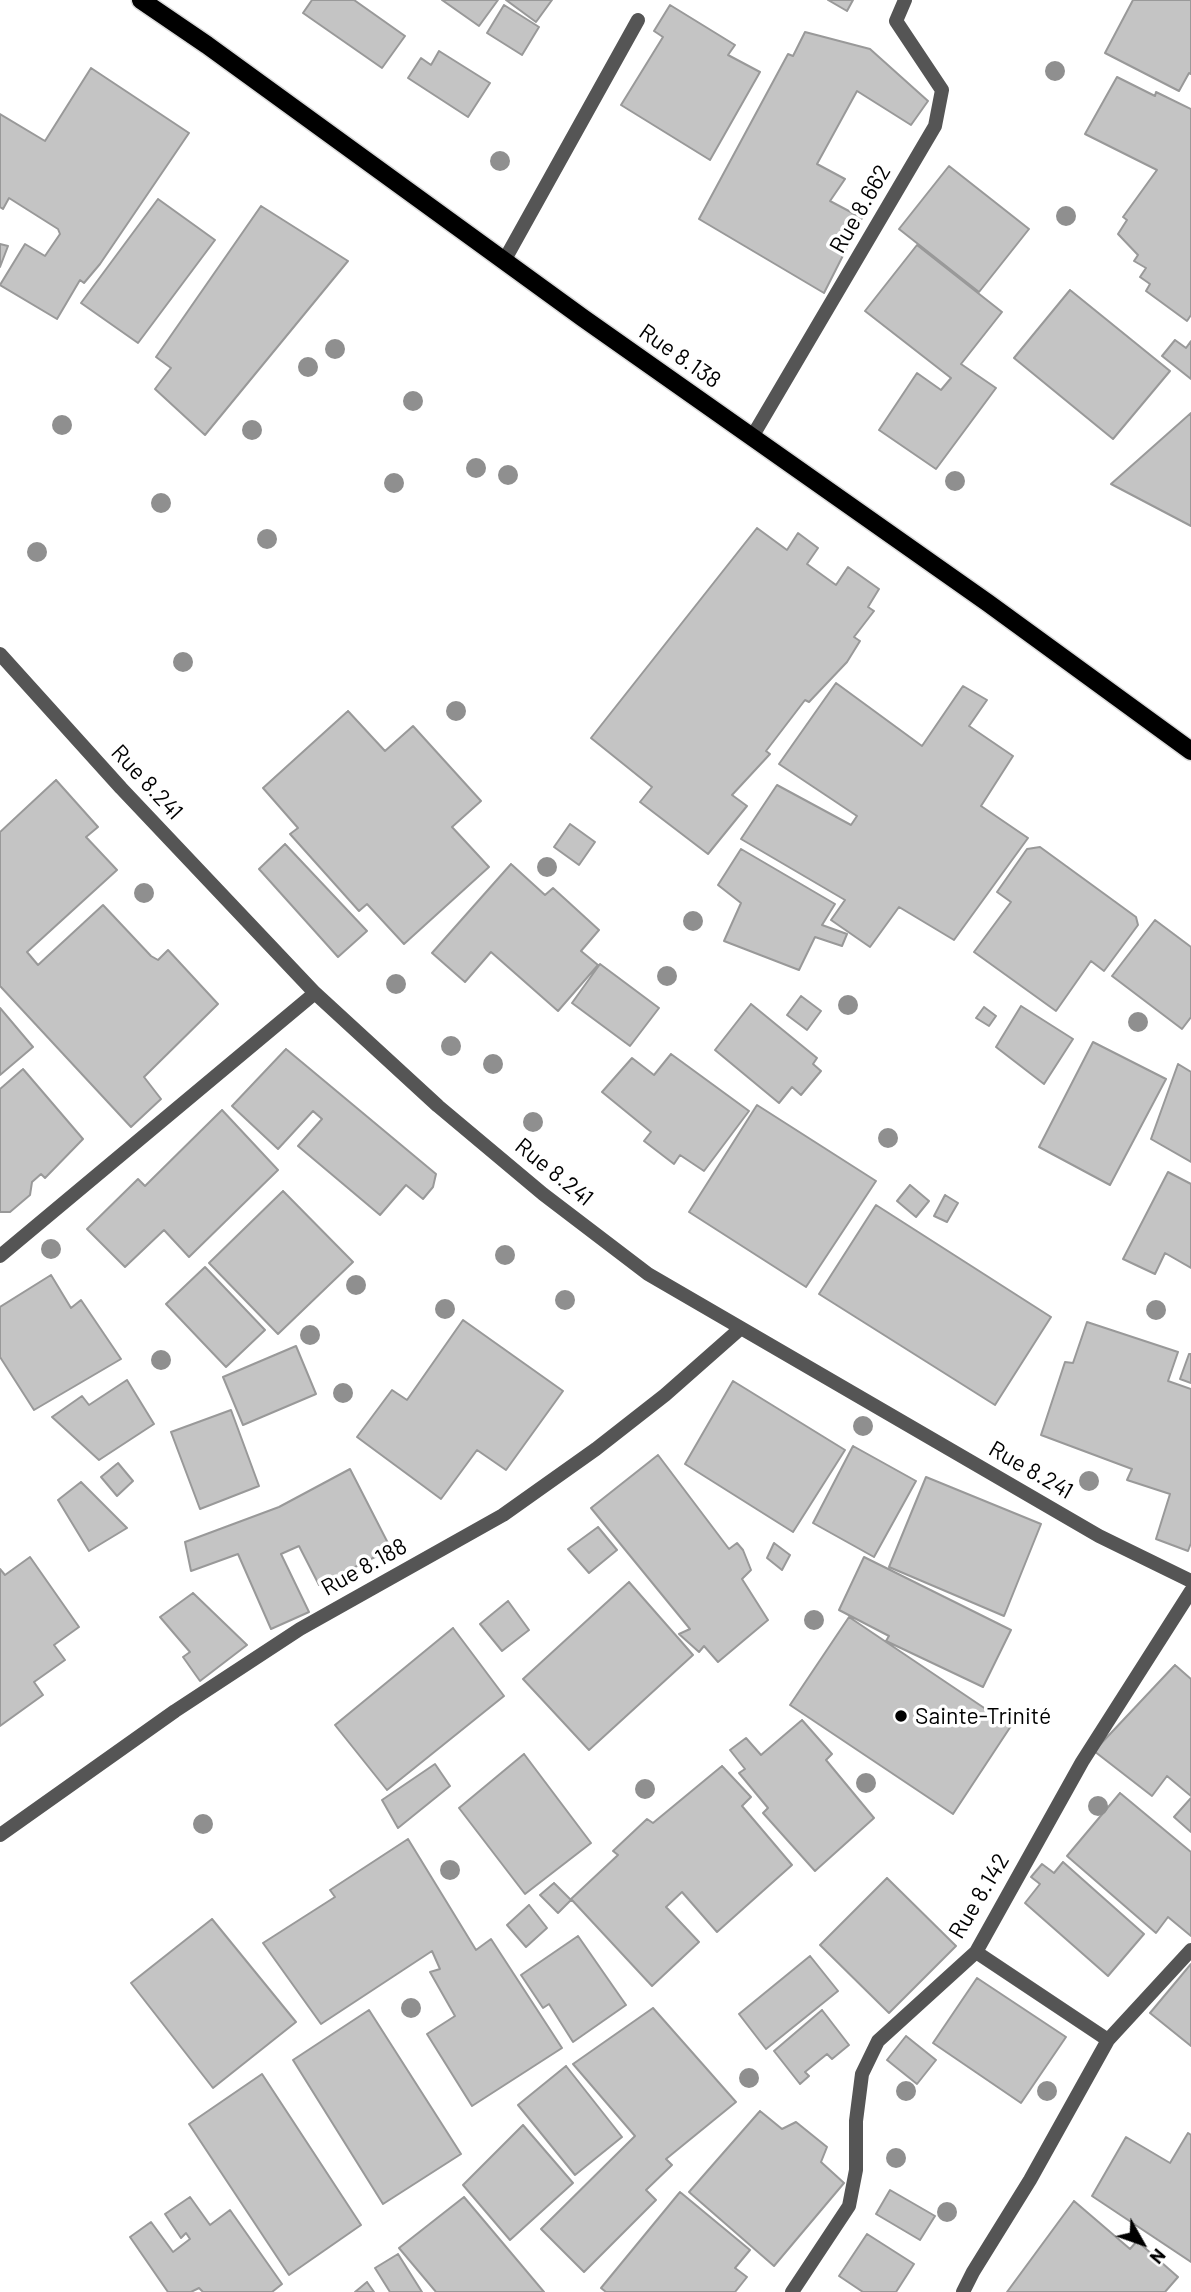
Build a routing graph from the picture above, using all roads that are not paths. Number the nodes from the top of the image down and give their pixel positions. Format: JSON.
{"nodes":[{"id":1,"x":141,"y":0,"type":"edge"},
{"id":2,"x":905,"y":0,"type":"edge"},
{"id":3,"x":638,"y":20,"type":"dead end"},
{"id":4,"x":504,"y":261,"type":"junction"},
{"id":5,"x":752,"y":437,"type":"junction"},
{"id":6,"x":0,"y":653,"type":"edge"},
{"id":7,"x":1191,"y":751,"type":"edge"},
{"id":8,"x":315,"y":993,"type":"junction"},
{"id":9,"x":0,"y":1256,"type":"edge"},
{"id":10,"x":741,"y":1328,"type":"junction"},
{"id":11,"x":1191,"y":1581,"type":"edge"},
{"id":12,"x":1191,"y":1591,"type":"edge"},
{"id":13,"x":0,"y":1835,"type":"edge"},
{"id":14,"x":1191,"y":1950,"type":"edge"},
{"id":15,"x":976,"y":1952,"type":"junction"},
{"id":16,"x":1108,"y":2040,"type":"junction"},
{"id":17,"x":792,"y":2292,"type":"edge"},
{"id":18,"x":963,"y":2292,"type":"edge"}],
"edges":[{"from":1,"to":4,"type":"main road","name":"Rue 8.138"},
{"from":2,"to":5,"type":"street","name":"Rue 8.662"},
{"from":3,"to":4,"type":"street"},
{"from":4,"to":5,"type":"main road","name":"Rue 8.138"},
{"from":5,"to":7,"type":"main road","name":"Rue 8.138"},
{"from":6,"to":8,"type":"street","name":"Rue 8.241"},
{"from":8,"to":9,"type":"street"},
{"from":8,"to":10,"type":"street","name":"Rue 8.241"},
{"from":10,"to":11,"type":"street","name":"Rue 8.241"},
{"from":10,"to":13,"type":"street","name":"Rue 8.188"},
{"from":12,"to":15,"type":"street","name":"Rue 8.142"},
{"from":14,"to":16,"type":"street"},
{"from":15,"to":16,"type":"street"},
{"from":15,"to":17,"type":"street","name":"Rue 8.142"},
{"from":16,"to":18,"type":"street"}]}
